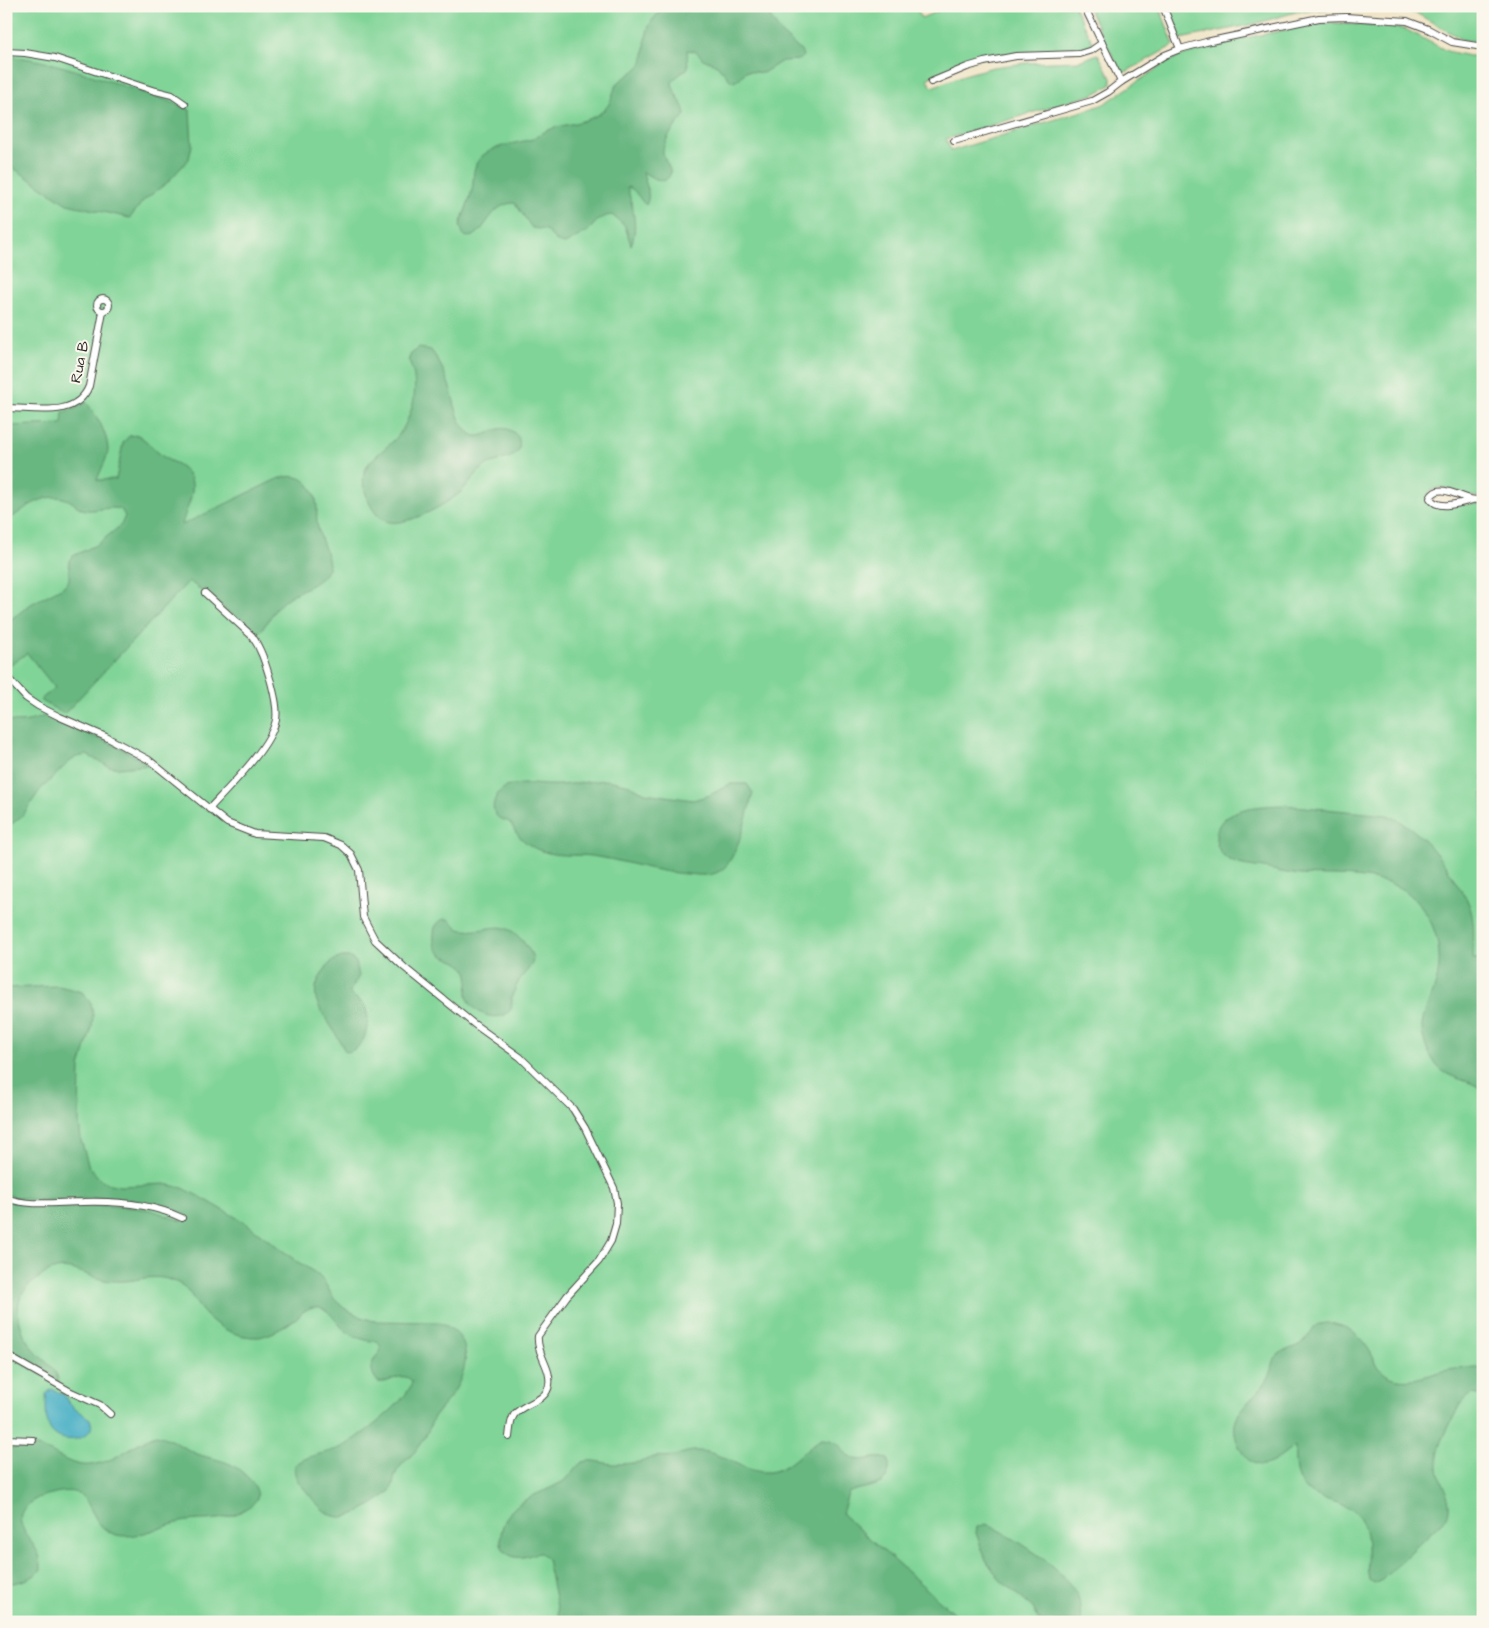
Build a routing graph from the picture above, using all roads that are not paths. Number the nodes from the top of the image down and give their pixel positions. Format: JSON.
{"nodes":[{"id":1,"x":1084,"y":6,"type":"edge"},
{"id":2,"x":1163,"y":6,"type":"edge"},
{"id":3,"x":1102,"y":43,"type":"junction"},
{"id":4,"x":1483,"y":47,"type":"edge"},
{"id":5,"x":1180,"y":49,"type":"junction"},
{"id":6,"x":6,"y":52,"type":"edge"},
{"id":7,"x":931,"y":82,"type":"dead end"},
{"id":8,"x":1121,"y":82,"type":"junction"},
{"id":9,"x":185,"y":104,"type":"dead end"},
{"id":10,"x":954,"y":142,"type":"dead end"},
{"id":11,"x":104,"y":312,"type":"dead end"},
{"id":12,"x":6,"y":408,"type":"edge"},
{"id":13,"x":1472,"y":500,"type":"junction"},
{"id":14,"x":1483,"y":500,"type":"edge"},
{"id":15,"x":204,"y":593,"type":"dead end"},
{"id":16,"x":6,"y":676,"type":"edge"},
{"id":17,"x":209,"y":809,"type":"junction"},
{"id":18,"x":6,"y":1198,"type":"edge"},
{"id":19,"x":182,"y":1218,"type":"dead end"},
{"id":20,"x":6,"y":1355,"type":"edge"},
{"id":21,"x":110,"y":1414,"type":"dead end"},
{"id":22,"x":509,"y":1438,"type":"dead end"},
{"id":23,"x":6,"y":1439,"type":"edge"},
{"id":24,"x":33,"y":1440,"type":"dead end"}],
"edges":[{"from":1,"to":3,"type":"street"},
{"from":2,"to":5,"type":"street"},
{"from":3,"to":7,"type":"street"},
{"from":3,"to":8,"type":"street"},
{"from":4,"to":5,"type":"street"},
{"from":5,"to":8,"type":"street"},
{"from":6,"to":9,"type":"street"},
{"from":8,"to":10,"type":"street"},
{"from":11,"to":12,"type":"street","name":"Rua B"},
{"from":13,"to":13,"type":"street"},
{"from":13,"to":14,"type":"street"},
{"from":15,"to":17,"type":"street"},
{"from":16,"to":17,"type":"street"},
{"from":17,"to":22,"type":"street"},
{"from":18,"to":19,"type":"street"},
{"from":20,"to":21,"type":"street"},
{"from":23,"to":24,"type":"street"}]}
